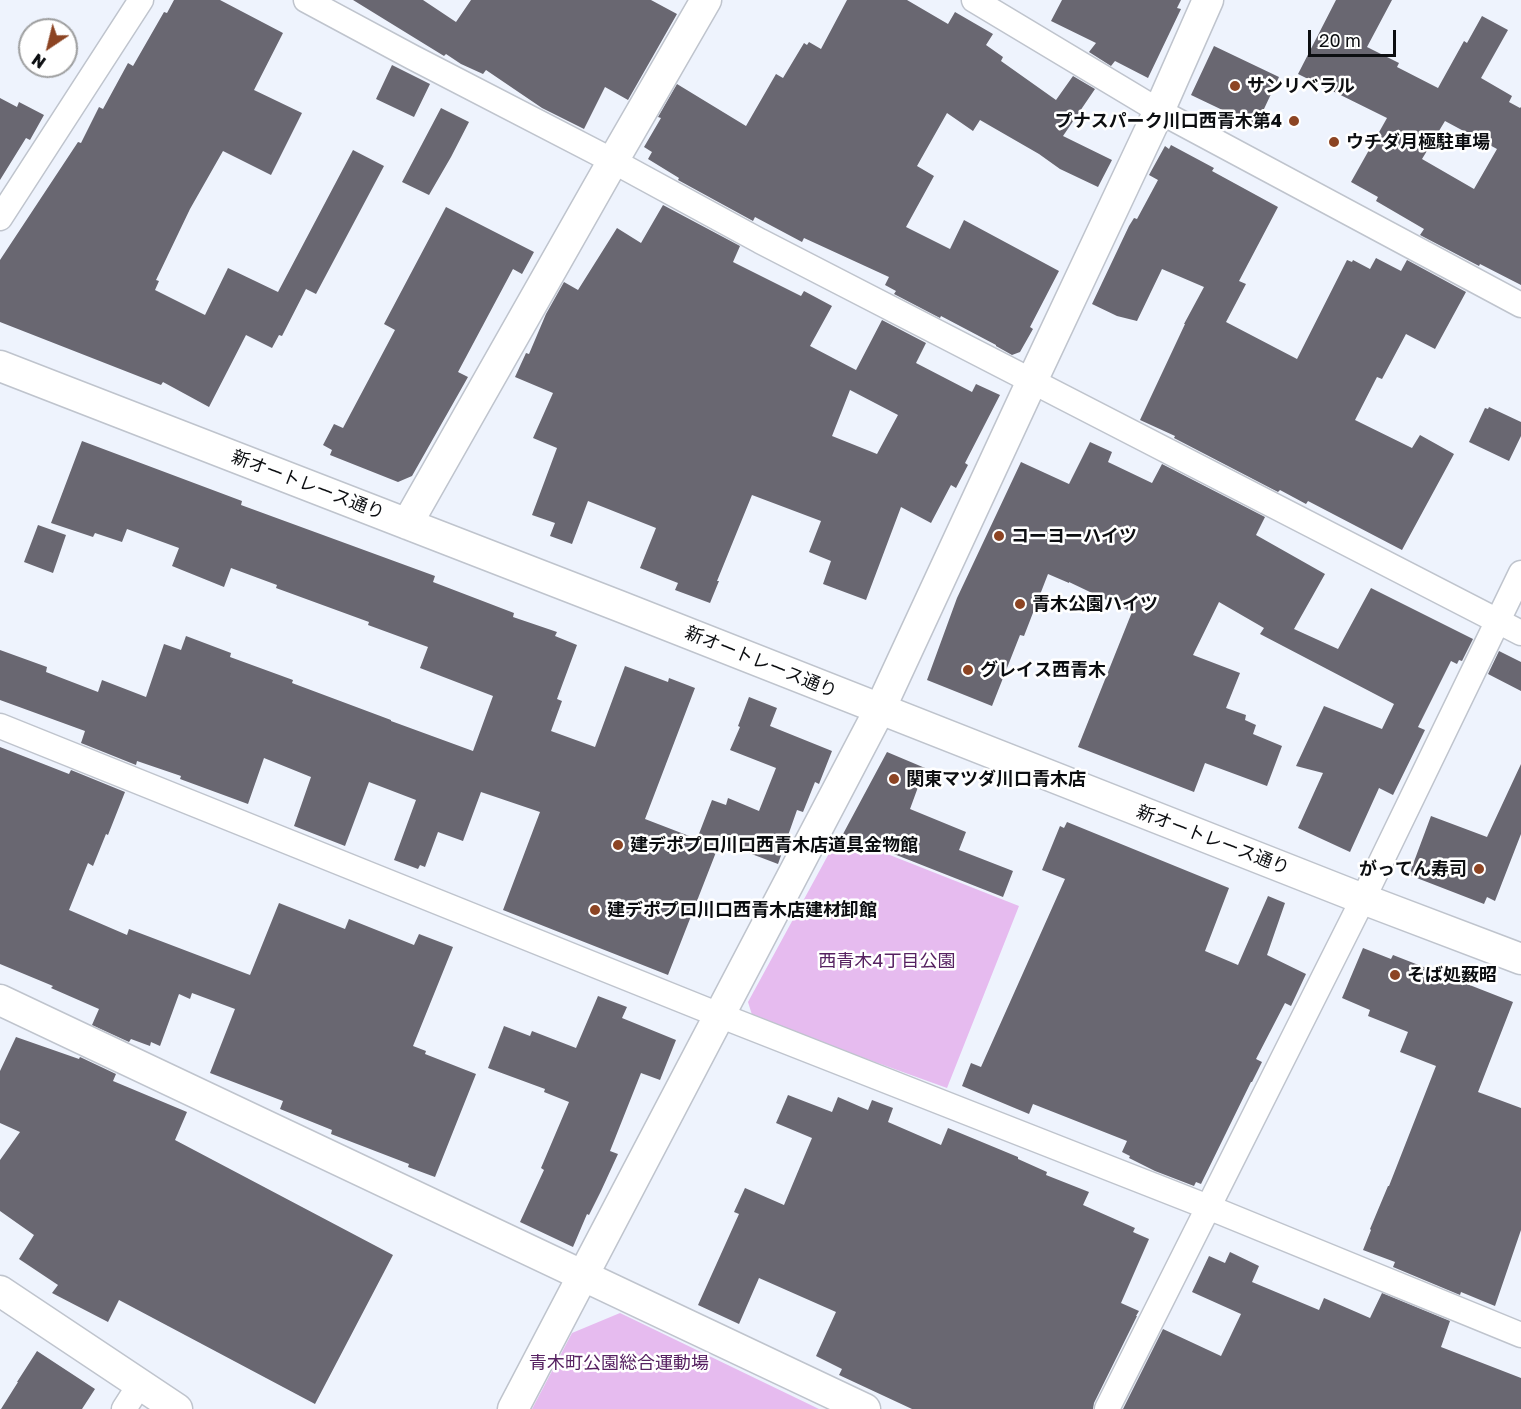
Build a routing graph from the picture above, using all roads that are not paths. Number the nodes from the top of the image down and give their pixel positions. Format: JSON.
{"nodes":[{"id":1,"x":141,"y":0,"type":"edge"},
{"id":2,"x":306,"y":0,"type":"edge"},
{"id":3,"x":706,"y":0,"type":"edge"},
{"id":4,"x":974,"y":0,"type":"edge"},
{"id":5,"x":1209,"y":0,"type":"edge"},
{"id":6,"x":1159,"y":111,"type":"junction"},
{"id":7,"x":613,"y":160,"type":"junction"},
{"id":8,"x":0,"y":218,"type":"edge"},
{"id":9,"x":1521,"y":305,"type":"edge"},
{"id":10,"x":0,"y":366,"type":"edge"},
{"id":11,"x":1032,"y":381,"type":"junction"},
{"id":12,"x":408,"y":524,"type":"junction"},
{"id":13,"x":1521,"y":573,"type":"edge"},
{"id":14,"x":1497,"y":622,"type":"junction"},
{"id":15,"x":1521,"y":633,"type":"edge"},
{"id":16,"x":880,"y":709,"type":"junction"},
{"id":17,"x":0,"y":726,"type":"edge"},
{"id":18,"x":1363,"y":899,"type":"junction"},
{"id":19,"x":1521,"y":959,"type":"edge"},
{"id":20,"x":0,"y":1000,"type":"edge"},
{"id":21,"x":719,"y":1015,"type":"junction"},
{"id":22,"x":1208,"y":1207,"type":"junction"},
{"id":23,"x":582,"y":1276,"type":"junction"},
{"id":24,"x":0,"y":1291,"type":"edge"},
{"id":25,"x":1521,"y":1335,"type":"edge"},
{"id":26,"x":140,"y":1384,"type":"junction"},
{"id":27,"x":124,"y":1409,"type":"edge"},
{"id":28,"x":177,"y":1409,"type":"edge"},
{"id":29,"x":513,"y":1409,"type":"edge"},
{"id":30,"x":865,"y":1409,"type":"edge"},
{"id":31,"x":1107,"y":1409,"type":"edge"}],
"edges":[{"from":1,"to":8,"type":"street"},
{"from":2,"to":7,"type":"street"},
{"from":3,"to":7,"type":"street"},
{"from":4,"to":6,"type":"street"},
{"from":5,"to":6,"type":"street"},
{"from":6,"to":9,"type":"street"},
{"from":6,"to":11,"type":"street"},
{"from":7,"to":11,"type":"street"},
{"from":7,"to":12,"type":"street"},
{"from":10,"to":12,"type":"street","name":"新オートレース通り"},
{"from":11,"to":14,"type":"street"},
{"from":11,"to":16,"type":"street"},
{"from":12,"to":16,"type":"street","name":"新オートレース通り"},
{"from":13,"to":14,"type":"street"},
{"from":14,"to":15,"type":"street"},
{"from":14,"to":18,"type":"street"},
{"from":16,"to":18,"type":"street","name":"新オートレース通り"},
{"from":16,"to":21,"type":"street"},
{"from":17,"to":21,"type":"street"},
{"from":18,"to":19,"type":"street","name":"新オートレース通り"},
{"from":18,"to":22,"type":"street"},
{"from":20,"to":23,"type":"street"},
{"from":21,"to":22,"type":"street"},
{"from":21,"to":23,"type":"street"},
{"from":22,"to":25,"type":"street"},
{"from":22,"to":31,"type":"street"},
{"from":23,"to":29,"type":"street"},
{"from":23,"to":30,"type":"street"},
{"from":24,"to":26,"type":"street"},
{"from":26,"to":27,"type":"street"},
{"from":26,"to":28,"type":"street"}]}
